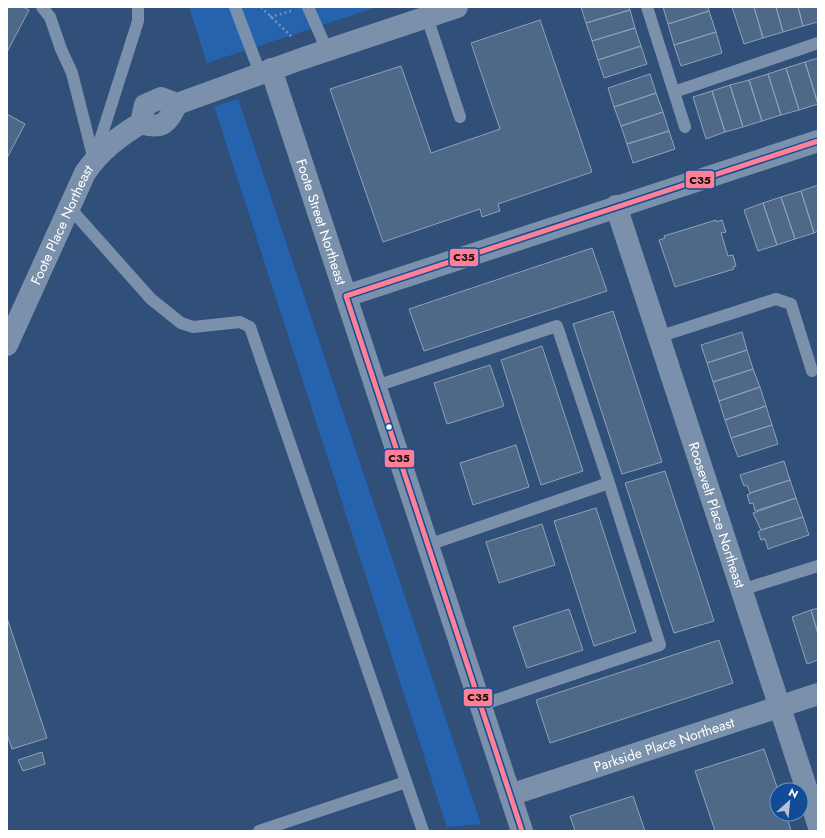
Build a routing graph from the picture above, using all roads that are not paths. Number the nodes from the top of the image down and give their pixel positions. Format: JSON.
{"nodes":[{"id":1,"x":42,"y":7,"type":"edge"},
{"id":2,"x":138,"y":7,"type":"edge"},
{"id":3,"x":235,"y":7,"type":"edge"},
{"id":4,"x":308,"y":7,"type":"edge"},
{"id":5,"x":457,"y":7,"type":"edge"},
{"id":6,"x":647,"y":7,"type":"edge"},
{"id":7,"x":427,"y":17,"type":"junction"},
{"id":8,"x":818,"y":43,"type":"edge"},
{"id":9,"x":327,"y":50,"type":"junction"},
{"id":10,"x":266,"y":71,"type":"junction"},
{"id":11,"x":674,"y":92,"type":"junction"},
{"id":12,"x":460,"y":117,"type":"dead end"},
{"id":13,"x":685,"y":127,"type":"dead end"},
{"id":14,"x":818,"y":141,"type":"edge"},
{"id":15,"x":94,"y":160,"type":"junction"},
{"id":16,"x":616,"y":206,"type":"junction"},
{"id":17,"x":69,"y":207,"type":"junction"},
{"id":18,"x":346,"y":296,"type":"junction"},
{"id":19,"x":658,"y":337,"type":"junction"},
{"id":20,"x":7,"y":345,"type":"edge"},
{"id":21,"x":812,"y":371,"type":"dead end"},
{"id":22,"x":376,"y":386,"type":"junction"},
{"id":23,"x":609,"y":483,"type":"junction"},
{"id":24,"x":428,"y":545,"type":"junction"},
{"id":25,"x":818,"y":566,"type":"edge"},
{"id":26,"x":741,"y":590,"type":"junction"},
{"id":27,"x":818,"y":694,"type":"edge"},
{"id":28,"x":481,"y":705,"type":"junction"},
{"id":29,"x":780,"y":707,"type":"junction"},
{"id":30,"x":406,"y":782,"type":"junction"},
{"id":31,"x":510,"y":794,"type":"junction"},
{"id":32,"x":813,"y":794,"type":"edge"},
{"id":33,"x":818,"y":824,"type":"edge"},
{"id":34,"x":259,"y":831,"type":"edge"},
{"id":35,"x":423,"y":831,"type":"edge"},
{"id":36,"x":522,"y":831,"type":"edge"}],
"edges":[{"from":1,"to":15,"type":"lane"},
{"from":2,"to":15,"type":"lane"},
{"from":3,"to":10,"type":"lane"},
{"from":4,"to":9,"type":"lane"},
{"from":5,"to":7,"type":"street","name":"Foote Place Northeast"},
{"from":6,"to":11,"type":"lane"},
{"from":7,"to":9,"type":"street","name":"Foote Place Northeast"},
{"from":7,"to":12,"type":"lane"},
{"from":8,"to":11,"type":"lane"},
{"from":9,"to":10,"type":"street","name":"Foote Place Northeast"},
{"from":10,"to":15,"type":"street","name":"Foote Place Northeast"},
{"from":10,"to":18,"type":"street","name":"Foote Street Northeast"},
{"from":11,"to":13,"type":"lane"},
{"from":14,"to":16,"type":"street"},
{"from":15,"to":17,"type":"street","name":"Foote Place Northeast"},
{"from":16,"to":18,"type":"street"},
{"from":16,"to":19,"type":"street","name":"Roosevelt Place Northeast"},
{"from":17,"to":20,"type":"street","name":"Foote Place Northeast"},
{"from":17,"to":30,"type":"lane"},
{"from":18,"to":22,"type":"street","name":"Foote Street Northeast"},
{"from":19,"to":21,"type":"lane"},
{"from":19,"to":26,"type":"street","name":"Roosevelt Place Northeast"},
{"from":22,"to":23,"type":"lane"},
{"from":22,"to":24,"type":"street","name":"Foote Street Northeast"},
{"from":23,"to":24,"type":"lane"},
{"from":23,"to":28,"type":"lane"},
{"from":24,"to":28,"type":"street","name":"Foote Street Northeast"},
{"from":25,"to":26,"type":"lane"},
{"from":26,"to":29,"type":"street","name":"Roosevelt Place Northeast"},
{"from":27,"to":29,"type":"street","name":"Parkside Place Northeast"},
{"from":28,"to":31,"type":"street","name":"Foote Street Northeast"},
{"from":29,"to":31,"type":"street","name":"Parkside Place Northeast"},
{"from":29,"to":32,"type":"street","name":"Roosevelt Place Northeast"},
{"from":30,"to":34,"type":"lane"},
{"from":30,"to":35,"type":"lane"},
{"from":31,"to":36,"type":"street","name":"Foote Street Northeast"},
{"from":32,"to":33,"type":"street","name":"Roosevelt Place Northeast"}]}
